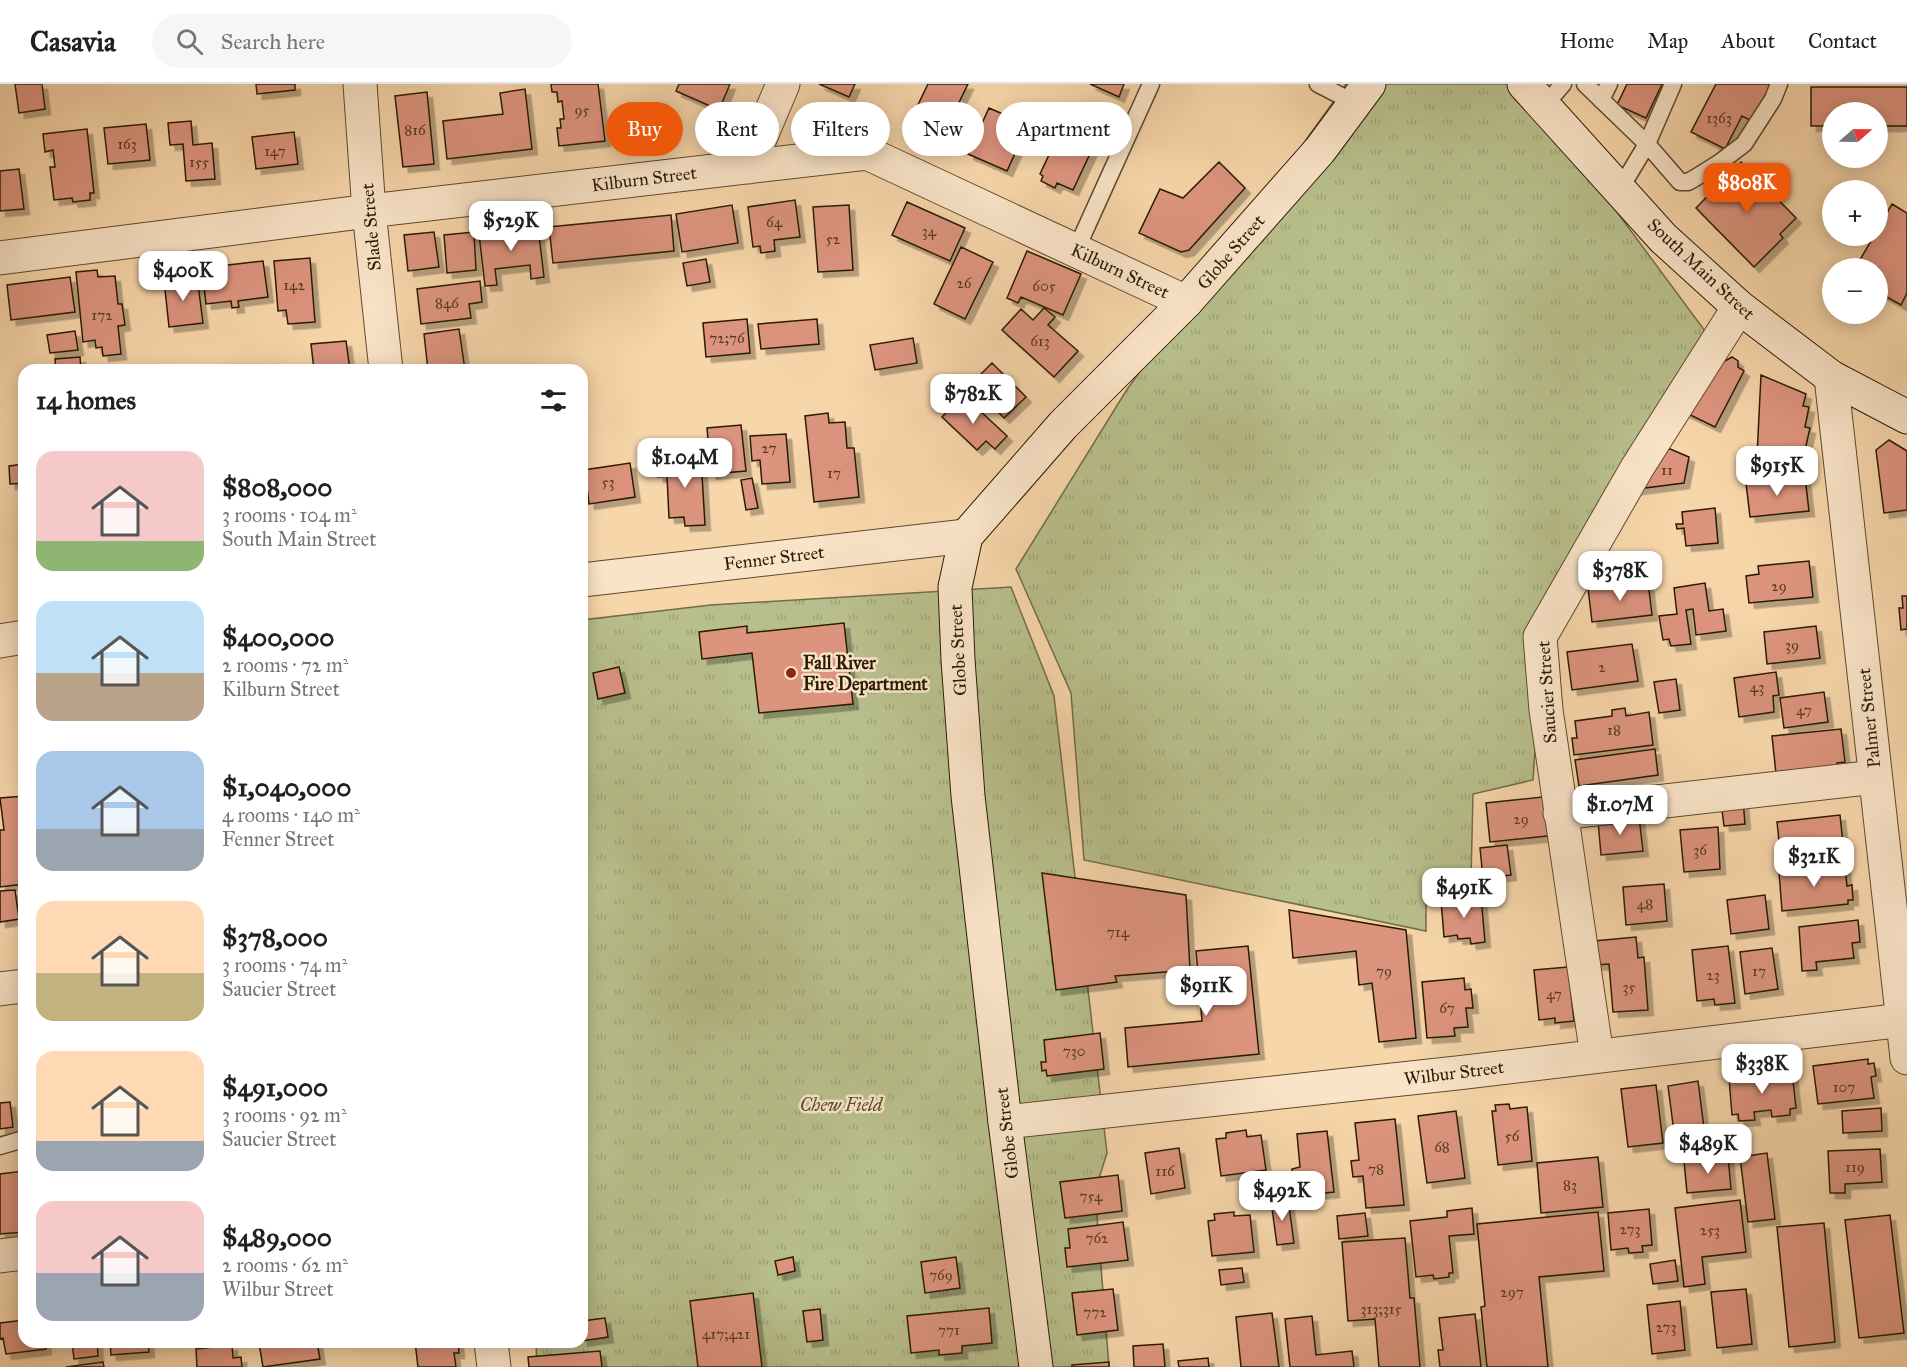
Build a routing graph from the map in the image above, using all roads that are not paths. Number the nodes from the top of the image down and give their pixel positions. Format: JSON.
{"nodes":[{"id":1,"x":360,"y":84,"type":"edge"},
{"id":2,"x":783,"y":84,"type":"edge"},
{"id":3,"x":1151,"y":84,"type":"edge"},
{"id":4,"x":1318,"y":84,"type":"edge"},
{"id":5,"x":1585,"y":84,"type":"edge"},
{"id":6,"x":1609,"y":84,"type":"edge"},
{"id":7,"x":1673,"y":84,"type":"edge"},
{"id":8,"x":1779,"y":84,"type":"edge"},
{"id":9,"x":1544,"y":91,"type":"edge"},
{"id":10,"x":1362,"y":93,"type":"edge"},
{"id":11,"x":1601,"y":100,"type":"junction"},
{"id":12,"x":1647,"y":144,"type":"junction"},
{"id":13,"x":748,"y":167,"type":"junction"},
{"id":14,"x":1620,"y":189,"type":"junction"},
{"id":15,"x":369,"y":211,"type":"junction"},
{"id":16,"x":1076,"y":250,"type":"junction"},
{"id":17,"x":0,"y":258,"type":"edge"},
{"id":18,"x":1186,"y":302,"type":"junction"},
{"id":19,"x":1739,"y":307,"type":"junction"},
{"id":20,"x":385,"y":364,"type":"edge"},
{"id":21,"x":1831,"y":377,"type":"junction"},
{"id":22,"x":1907,"y":417,"type":"edge"},
{"id":23,"x":966,"y":536,"type":"junction"},
{"id":24,"x":588,"y":579,"type":"edge"},
{"id":25,"x":18,"y":638,"type":"edge"},
{"id":26,"x":0,"y":641,"type":"edge"},
{"id":27,"x":1875,"y":777,"type":"junction"},
{"id":28,"x":1560,"y":813,"type":"junction"},
{"id":29,"x":18,"y":987,"type":"edge"},
{"id":30,"x":0,"y":989,"type":"edge"},
{"id":31,"x":1903,"y":1020,"type":"junction"},
{"id":32,"x":1597,"y":1056,"type":"junction"},
{"id":33,"x":1907,"y":1058,"type":"edge"},
{"id":34,"x":1005,"y":1122,"type":"junction"},
{"id":35,"x":18,"y":1141,"type":"edge"},
{"id":36,"x":0,"y":1146,"type":"edge"},
{"id":37,"x":18,"y":1254,"type":"edge"},
{"id":38,"x":0,"y":1256,"type":"edge"},
{"id":39,"x":492,"y":1348,"type":"edge"},
{"id":40,"x":494,"y":1367,"type":"edge"},
{"id":41,"x":1036,"y":1367,"type":"edge"}],
"edges":[{"from":1,"to":15,"type":"street","name":"Slade Street"},
{"from":2,"to":13,"type":"street"},
{"from":3,"to":16,"type":"lane"},
{"from":4,"to":10,"type":"lane"},
{"from":5,"to":11,"type":"lane"},
{"from":6,"to":11,"type":"lane"},
{"from":7,"to":12,"type":"lane"},
{"from":8,"to":12,"type":"lane"},
{"from":9,"to":14,"type":"street","name":"South Main Street"},
{"from":10,"to":18,"type":"street","name":"Globe Street"},
{"from":11,"to":12,"type":"lane"},
{"from":12,"to":14,"type":"lane"},
{"from":13,"to":15,"type":"street","name":"Kilburn Street"},
{"from":13,"to":16,"type":"street","name":"Kilburn Street"},
{"from":14,"to":19,"type":"street","name":"South Main Street"},
{"from":15,"to":17,"type":"street","name":"Kilburn Street"},
{"from":15,"to":20,"type":"street","name":"Slade Street"},
{"from":16,"to":18,"type":"street","name":"Kilburn Street"},
{"from":18,"to":23,"type":"street","name":"Globe Street"},
{"from":19,"to":21,"type":"street","name":"South Main Street"},
{"from":19,"to":28,"type":"street","name":"Saucier Street"},
{"from":21,"to":22,"type":"street","name":"South Main Street"},
{"from":21,"to":27,"type":"street","name":"Palmer Street"},
{"from":23,"to":24,"type":"street","name":"Fenner Street"},
{"from":23,"to":34,"type":"street","name":"Globe Street"},
{"from":25,"to":26,"type":"street"},
{"from":27,"to":28,"type":"street"},
{"from":27,"to":31,"type":"street","name":"Palmer Street"},
{"from":28,"to":32,"type":"street","name":"Saucier Street"},
{"from":29,"to":30,"type":"street"},
{"from":31,"to":32,"type":"street","name":"Wilbur Street"},
{"from":31,"to":33,"type":"street","name":"Palmer Street"},
{"from":32,"to":34,"type":"street","name":"Wilbur Street"},
{"from":34,"to":41,"type":"street","name":"Globe Street"},
{"from":35,"to":36,"type":"lane"},
{"from":37,"to":38,"type":"street"},
{"from":39,"to":40,"type":"street"}]}
